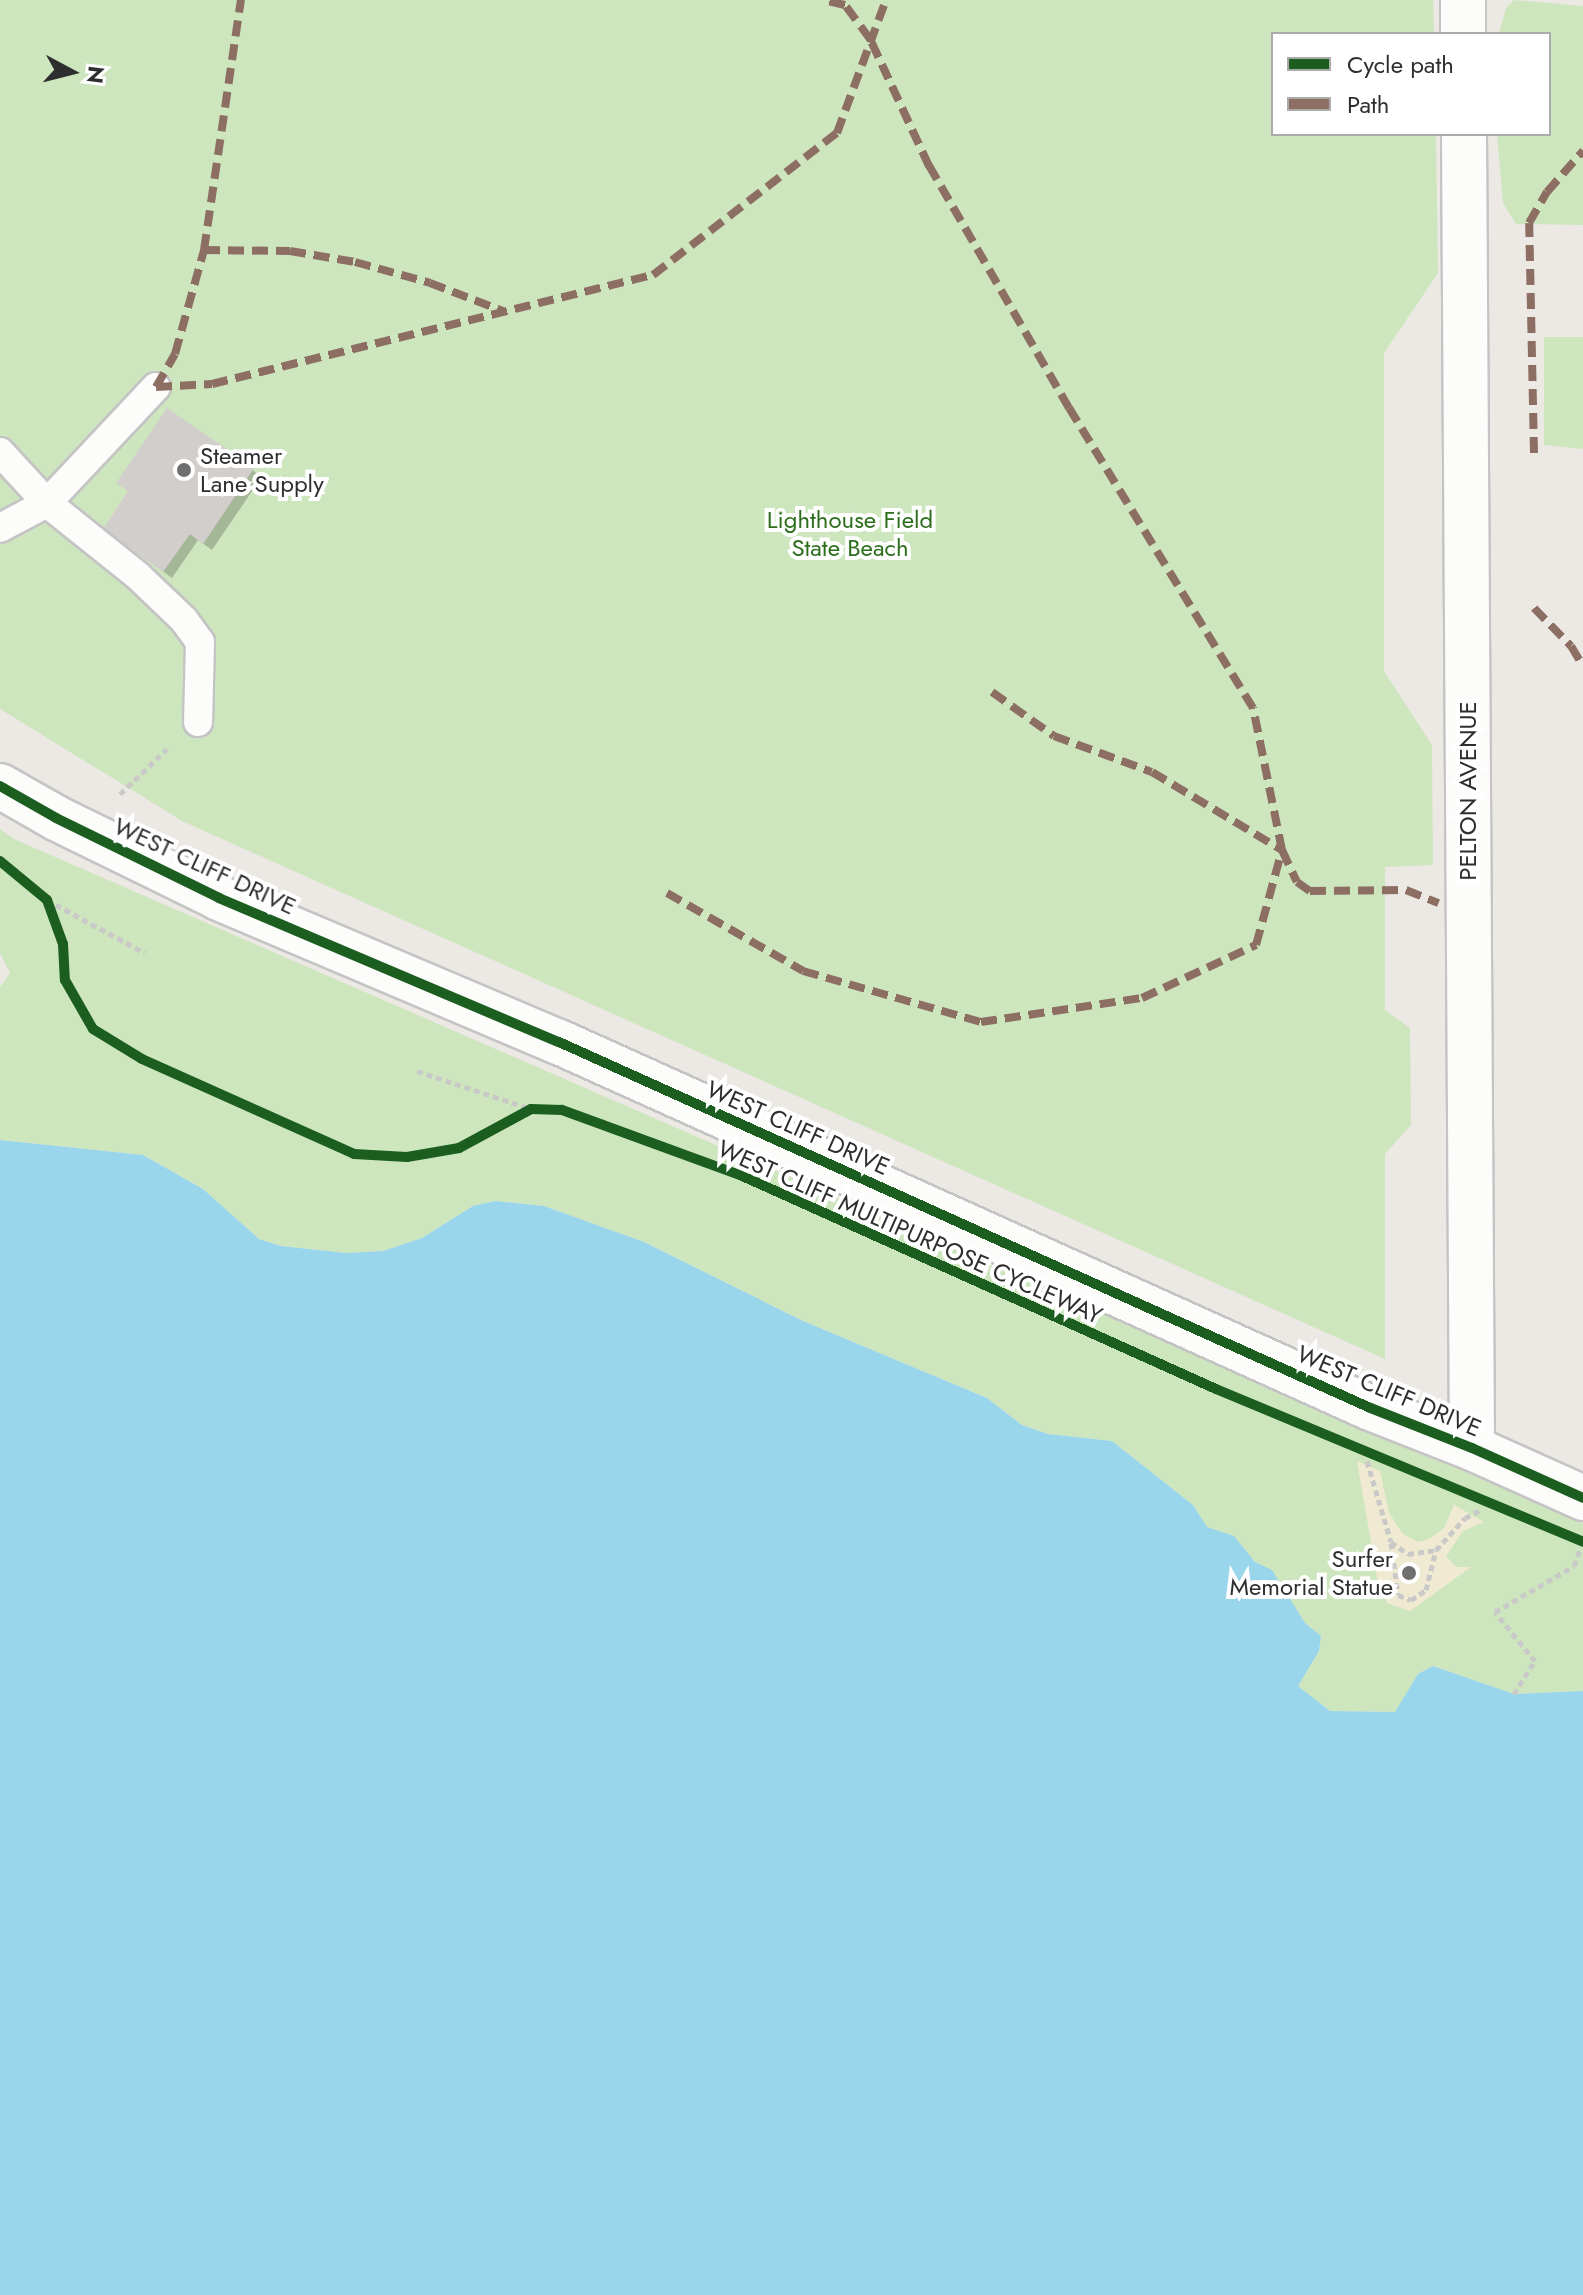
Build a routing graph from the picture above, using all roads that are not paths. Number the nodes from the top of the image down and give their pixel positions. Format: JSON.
{"nodes":[{"id":1,"x":1463,"y":0,"type":"edge"},
{"id":2,"x":1463,"y":32,"type":"edge"},
{"id":3,"x":1464,"y":136,"type":"edge"},
{"id":4,"x":156,"y":387,"type":"dead end"},
{"id":5,"x":0,"y":452,"type":"edge"},
{"id":6,"x":47,"y":503,"type":"junction"},
{"id":7,"x":0,"y":528,"type":"edge"},
{"id":8,"x":198,"y":722,"type":"road end"},
{"id":9,"x":0,"y":786,"type":"edge"},
{"id":10,"x":1472,"y":1448,"type":"junction"},
{"id":11,"x":1576,"y":1517,"type":"edge"}],
"edges":[{"from":1,"to":2,"type":"street"},
{"from":3,"to":10,"type":"street","name":"PELTON AVENUE"},
{"from":4,"to":6,"type":"lane"},
{"from":5,"to":6,"type":"lane"},
{"from":6,"to":7,"type":"lane"},
{"from":6,"to":8,"type":"lane"},
{"from":9,"to":10,"type":"street","name":"WEST CLIFF DRIVE"},
{"from":10,"to":11,"type":"street","name":"WEST CLIFF DRIVE"}]}
